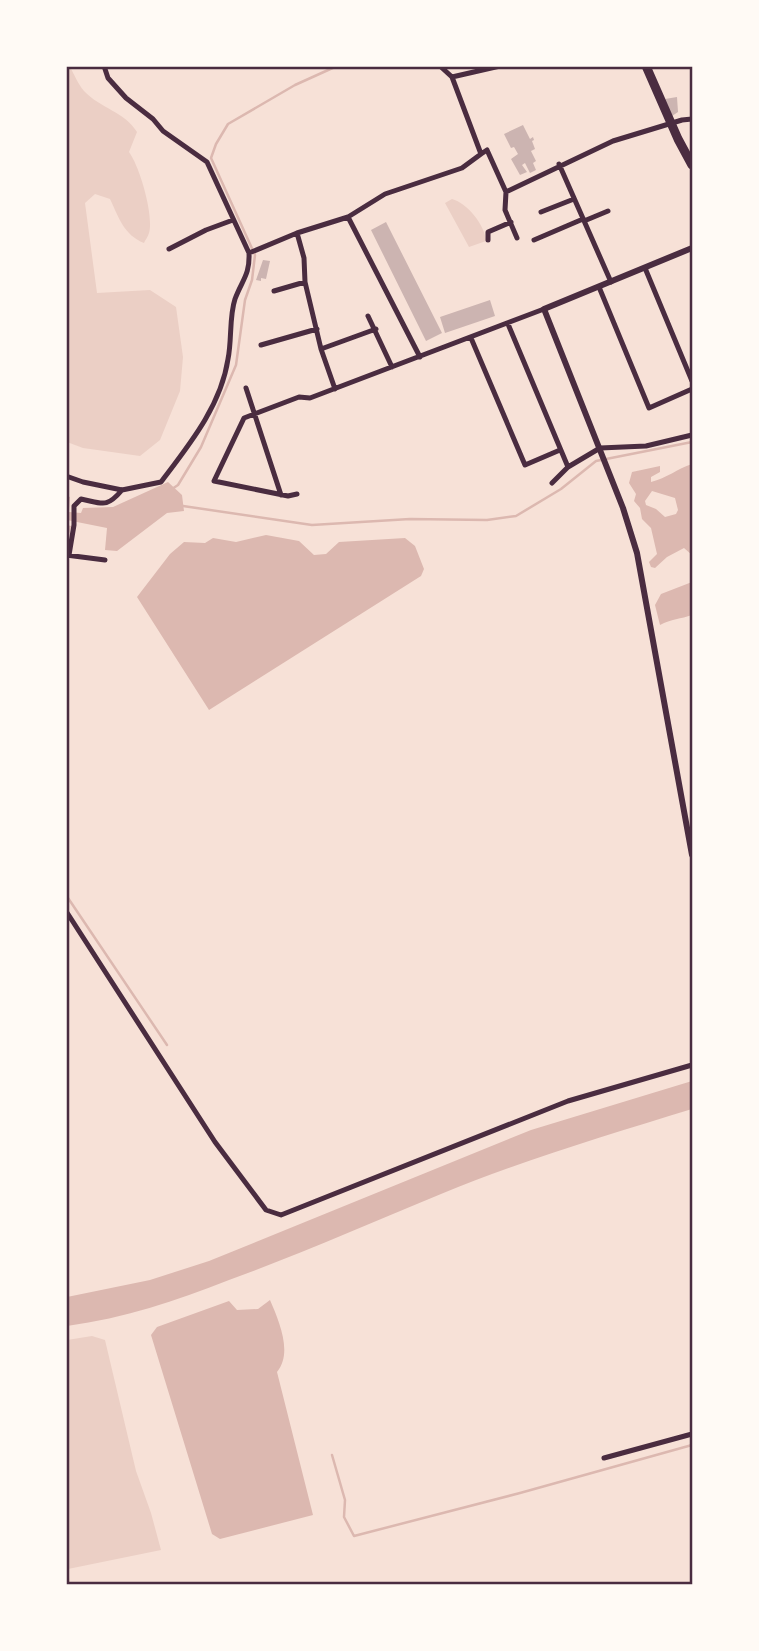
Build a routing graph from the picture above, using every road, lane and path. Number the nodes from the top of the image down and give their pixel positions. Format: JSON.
{"nodes":[{"id":1,"x":104,"y":66,"type":"edge"},
{"id":2,"x":440,"y":66,"type":"edge"},
{"id":3,"x":500,"y":66,"type":"edge"},
{"id":4,"x":646,"y":66,"type":"edge"},
{"id":5,"x":692,"y":66,"type":"edge"},
{"id":6,"x":692,"y":72,"type":"edge"},
{"id":7,"x":452,"y":77,"type":"junction"},
{"id":8,"x":692,"y":119,"type":"edge"},
{"id":9,"x":670,"y":123,"type":"junction"},
{"id":10,"x":481,"y":153,"type":"junction"},
{"id":11,"x":692,"y":163,"type":"edge"},
{"id":12,"x":559,"y":164,"type":"junction"},
{"id":13,"x":506,"y":191,"type":"junction"},
{"id":14,"x":574,"y":199,"type":"junction"},
{"id":15,"x":608,"y":211,"type":"dead end"},
{"id":16,"x":541,"y":212,"type":"dead end"},
{"id":17,"x":348,"y":217,"type":"junction"},
{"id":18,"x":233,"y":219,"type":"junction"},
{"id":19,"x":583,"y":220,"type":"junction"},
{"id":20,"x":511,"y":222,"type":"junction"},
{"id":21,"x":297,"y":233,"type":"junction"},
{"id":22,"x":517,"y":238,"type":"dead end"},
{"id":23,"x":488,"y":240,"type":"dead end"},
{"id":24,"x":534,"y":240,"type":"dead end"},
{"id":25,"x":692,"y":248,"type":"edge"},
{"id":26,"x":169,"y":249,"type":"dead end"},
{"id":27,"x":249,"y":253,"type":"junction"},
{"id":28,"x":645,"y":268,"type":"junction"},
{"id":29,"x":305,"y":282,"type":"junction"},
{"id":30,"x":611,"y":282,"type":"junction"},
{"id":31,"x":599,"y":287,"type":"junction"},
{"id":32,"x":274,"y":291,"type":"dead end"},
{"id":33,"x":544,"y":309,"type":"junction"},
{"id":34,"x":368,"y":316,"type":"dead end"},
{"id":35,"x":508,"y":324,"type":"junction"},
{"id":36,"x":376,"y":329,"type":"junction"},
{"id":37,"x":317,"y":330,"type":"junction"},
{"id":38,"x":471,"y":338,"type":"junction"},
{"id":39,"x":261,"y":345,"type":"dead end"},
{"id":40,"x":321,"y":349,"type":"junction"},
{"id":41,"x":420,"y":357,"type":"junction"},
{"id":42,"x":393,"y":367,"type":"junction"},
{"id":43,"x":692,"y":381,"type":"edge"},
{"id":44,"x":246,"y":388,"type":"dead end"},
{"id":45,"x":335,"y":389,"type":"junction"},
{"id":46,"x":692,"y":389,"type":"edge"},
{"id":47,"x":256,"y":413,"type":"junction"},
{"id":48,"x":692,"y":435,"type":"edge"},
{"id":49,"x":560,"y":450,"type":"junction"},
{"id":50,"x":602,"y":455,"type":"junction"},
{"id":51,"x":568,"y":467,"type":"junction"},
{"id":52,"x":66,"y":476,"type":"edge"},
{"id":53,"x":552,"y":483,"type":"dead end"},
{"id":54,"x":122,"y":490,"type":"junction"},
{"id":55,"x":297,"y":494,"type":"dead end"},
{"id":56,"x":281,"y":495,"type":"junction"},
{"id":57,"x":68,"y":555,"type":"edge"},
{"id":58,"x":105,"y":560,"type":"dead end"},
{"id":59,"x":692,"y":855,"type":"edge"},
{"id":60,"x":66,"y":911,"type":"edge"},
{"id":61,"x":692,"y":1065,"type":"edge"},
{"id":62,"x":692,"y":1434,"type":"edge"},
{"id":63,"x":604,"y":1458,"type":"dead end"}],
"edges":[{"from":1,"to":18,"type":"street"},
{"from":2,"to":7,"type":"street"},
{"from":3,"to":7,"type":"street"},
{"from":4,"to":9,"type":"highway"},
{"from":5,"to":6,"type":"lane"},
{"from":7,"to":10,"type":"street"},
{"from":8,"to":9,"type":"street"},
{"from":9,"to":11,"type":"highway"},
{"from":9,"to":12,"type":"street"},
{"from":10,"to":13,"type":"street"},
{"from":10,"to":17,"type":"street"},
{"from":12,"to":13,"type":"street"},
{"from":12,"to":14,"type":"street"},
{"from":13,"to":20,"type":"street"},
{"from":14,"to":16,"type":"street"},
{"from":14,"to":19,"type":"street"},
{"from":15,"to":19,"type":"street"},
{"from":17,"to":21,"type":"street"},
{"from":17,"to":41,"type":"street"},
{"from":18,"to":26,"type":"street"},
{"from":18,"to":27,"type":"street"},
{"from":19,"to":24,"type":"street"},
{"from":19,"to":30,"type":"street"},
{"from":20,"to":22,"type":"street"},
{"from":20,"to":23,"type":"street"},
{"from":21,"to":27,"type":"street"},
{"from":21,"to":29,"type":"street"},
{"from":25,"to":28,"type":"street"},
{"from":27,"to":54,"type":"street"},
{"from":28,"to":30,"type":"street"},
{"from":28,"to":43,"type":"street"},
{"from":29,"to":32,"type":"street"},
{"from":29,"to":37,"type":"street"},
{"from":30,"to":31,"type":"street"},
{"from":31,"to":33,"type":"street"},
{"from":31,"to":46,"type":"street"},
{"from":33,"to":35,"type":"street"},
{"from":33,"to":50,"type":"street"},
{"from":34,"to":36,"type":"street"},
{"from":35,"to":38,"type":"street"},
{"from":35,"to":49,"type":"street"},
{"from":36,"to":40,"type":"street"},
{"from":36,"to":42,"type":"street"},
{"from":37,"to":39,"type":"street"},
{"from":37,"to":40,"type":"street"},
{"from":38,"to":41,"type":"street"},
{"from":38,"to":49,"type":"street"},
{"from":40,"to":45,"type":"street"},
{"from":41,"to":42,"type":"street"},
{"from":42,"to":45,"type":"street"},
{"from":44,"to":47,"type":"street"},
{"from":45,"to":47,"type":"street"},
{"from":47,"to":56,"type":"street"},
{"from":47,"to":56,"type":"street"},
{"from":48,"to":50,"type":"street"},
{"from":49,"to":51,"type":"street"},
{"from":50,"to":51,"type":"street"},
{"from":50,"to":59,"type":"street"},
{"from":51,"to":53,"type":"street"},
{"from":52,"to":54,"type":"street"},
{"from":54,"to":57,"type":"street"},
{"from":55,"to":56,"type":"street"},
{"from":57,"to":58,"type":"street"},
{"from":60,"to":61,"type":"street"},
{"from":62,"to":63,"type":"street"}]}
